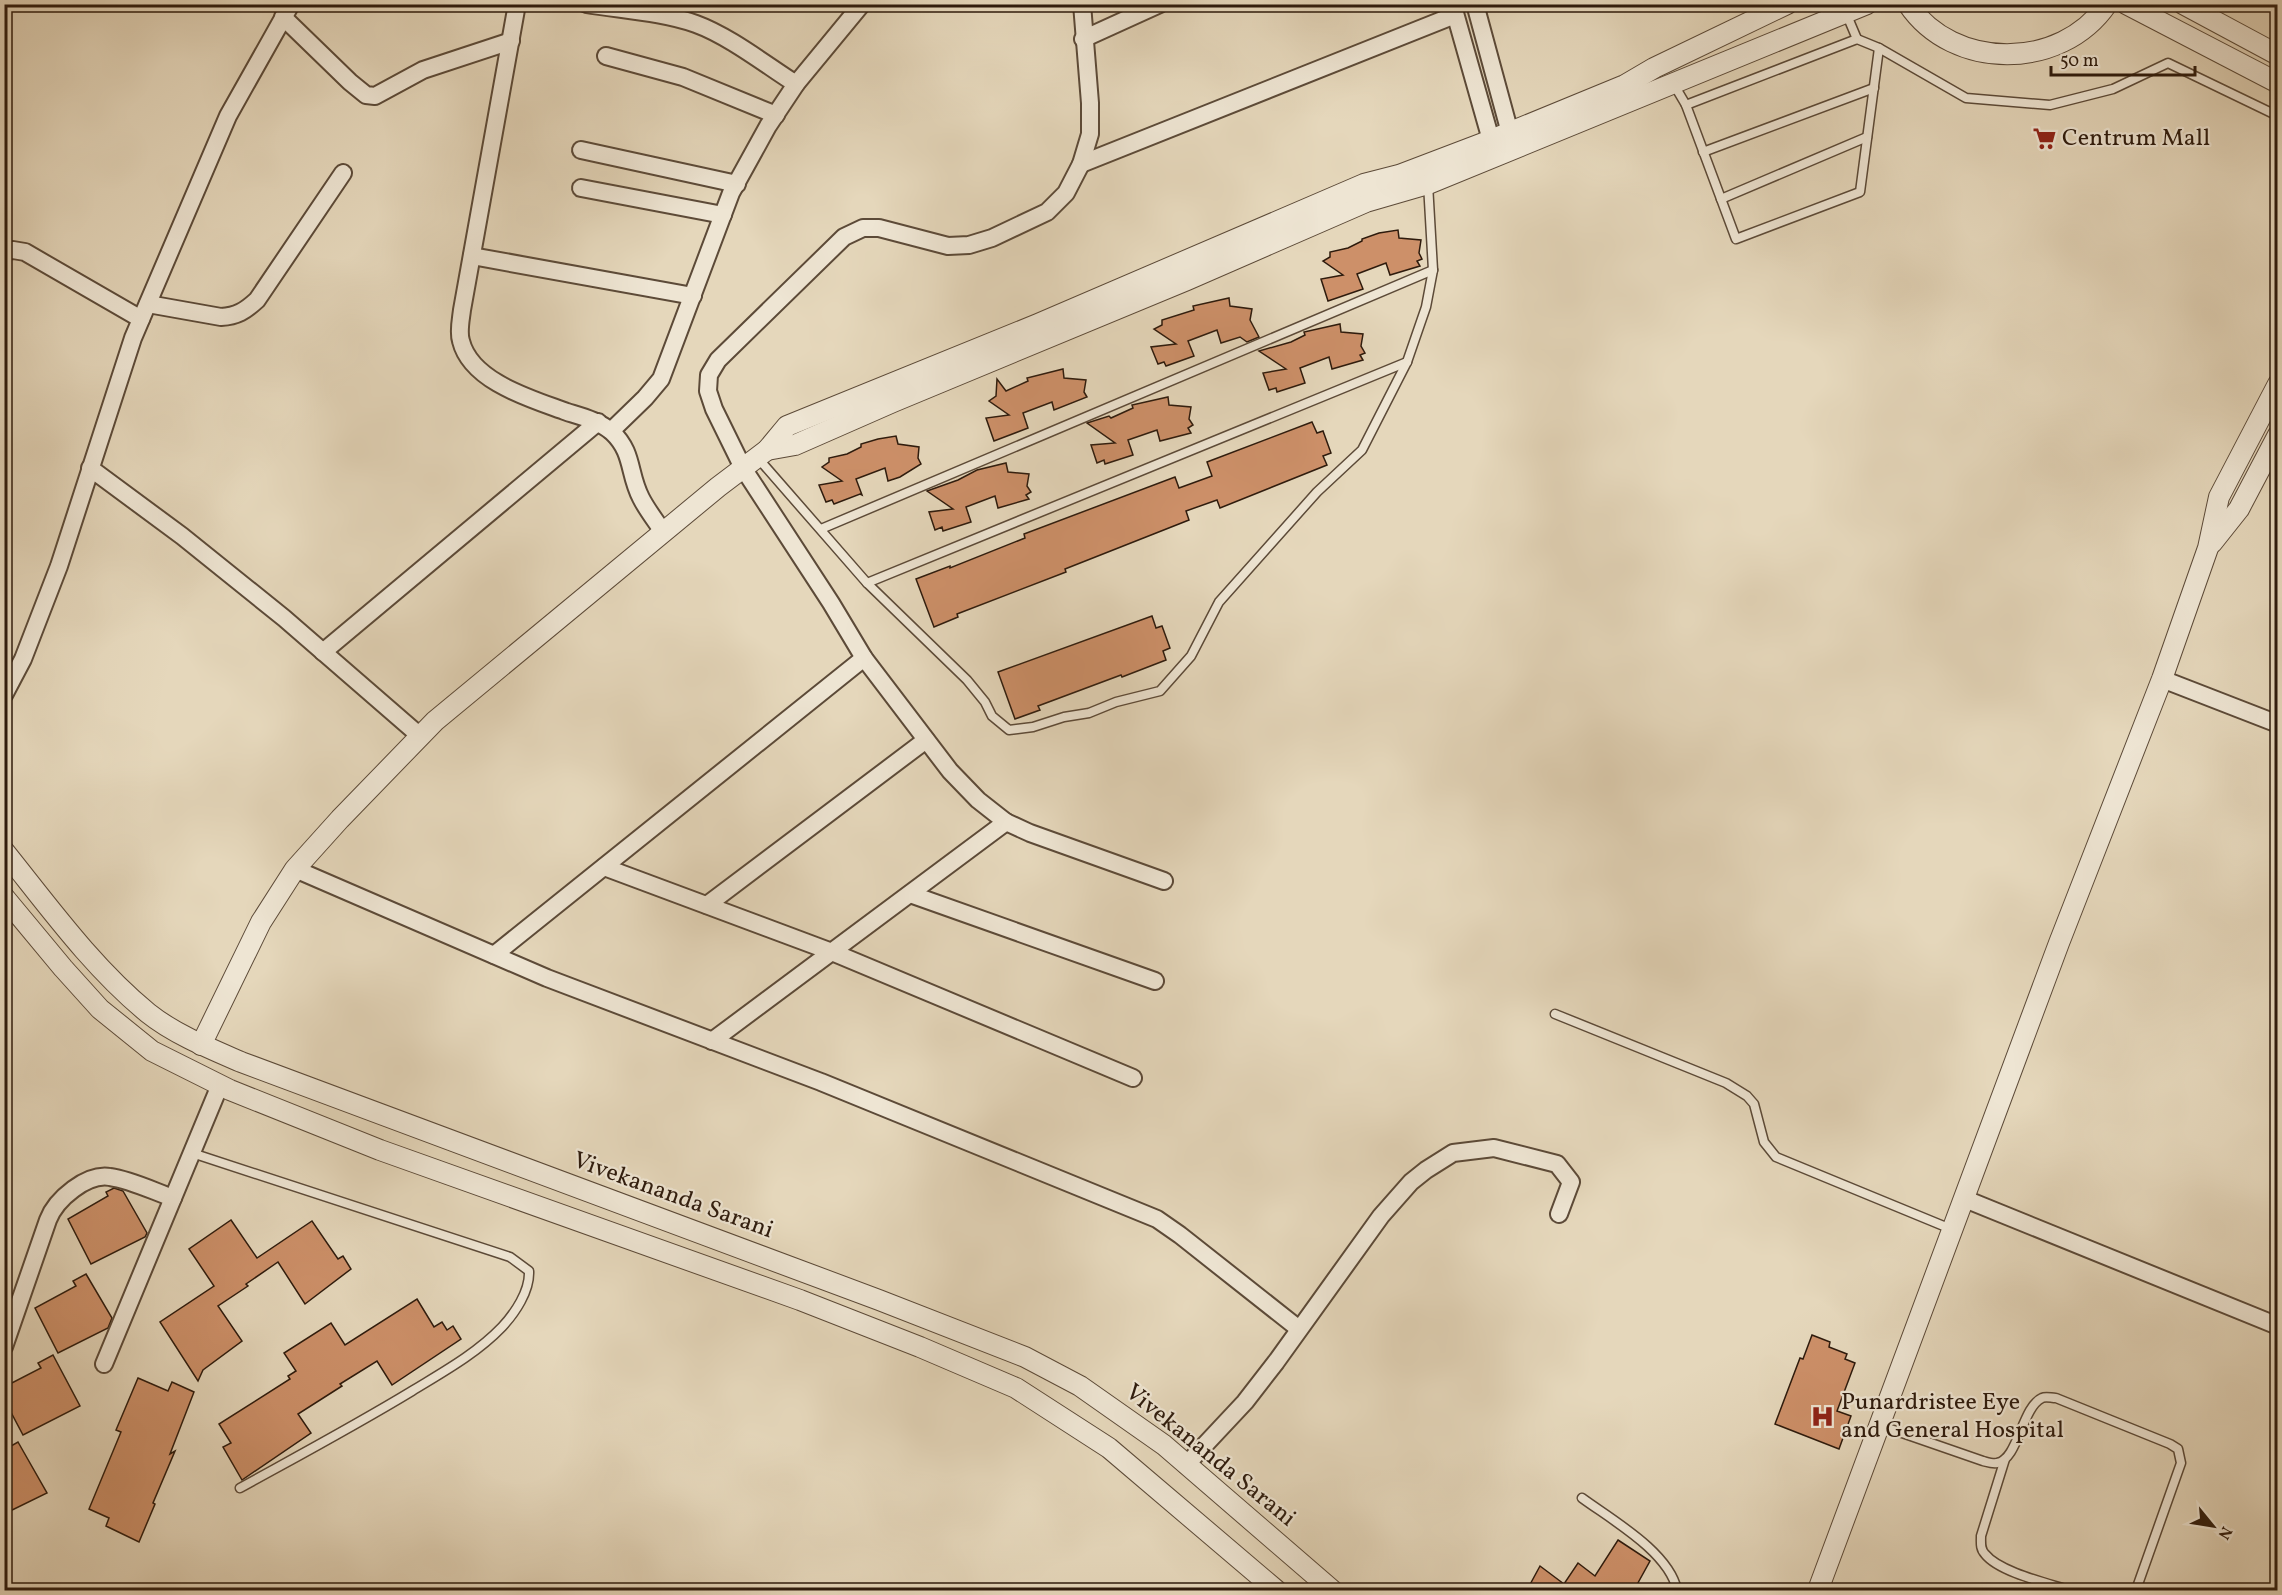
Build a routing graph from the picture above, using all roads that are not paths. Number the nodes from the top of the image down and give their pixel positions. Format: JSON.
{"nodes":[{"id":1,"x":518,"y":4,"type":"edge"},
{"id":2,"x":586,"y":4,"type":"edge"},
{"id":3,"x":862,"y":4,"type":"edge"},
{"id":4,"x":1082,"y":4,"type":"edge"},
{"id":5,"x":1160,"y":4,"type":"edge"},
{"id":6,"x":1475,"y":4,"type":"edge"},
{"id":7,"x":1787,"y":4,"type":"edge"},
{"id":8,"x":1867,"y":4,"type":"edge"},
{"id":9,"x":1908,"y":4,"type":"edge"},
{"id":10,"x":2107,"y":4,"type":"edge"},
{"id":11,"x":2126,"y":4,"type":"edge"},
{"id":12,"x":2183,"y":4,"type":"edge"},
{"id":13,"x":1454,"y":10,"type":"edge"},
{"id":14,"x":287,"y":11,"type":"edge"},
{"id":15,"x":1846,"y":13,"type":"junction"},
{"id":16,"x":1083,"y":39,"type":"junction"},
{"id":17,"x":1857,"y":39,"type":"junction"},
{"id":18,"x":511,"y":41,"type":"junction"},
{"id":19,"x":1879,"y":48,"type":"junction"},
{"id":20,"x":2277,"y":55,"type":"edge"},
{"id":21,"x":606,"y":56,"type":"dead end"},
{"id":22,"x":1650,"y":70,"type":"junction"},
{"id":23,"x":2277,"y":83,"type":"edge"},
{"id":24,"x":796,"y":84,"type":"junction"},
{"id":25,"x":1666,"y":85,"type":"junction"},
{"id":26,"x":1874,"y":88,"type":"junction"},
{"id":27,"x":1686,"y":105,"type":"junction"},
{"id":28,"x":776,"y":115,"type":"junction"},
{"id":29,"x":2277,"y":116,"type":"edge"},
{"id":30,"x":1510,"y":133,"type":"junction"},
{"id":31,"x":1867,"y":136,"type":"junction"},
{"id":32,"x":1491,"y":140,"type":"junction"},
{"id":33,"x":581,"y":150,"type":"dead end"},
{"id":34,"x":1703,"y":152,"type":"junction"},
{"id":35,"x":1432,"y":163,"type":"junction"},
{"id":36,"x":1081,"y":164,"type":"junction"},
{"id":37,"x":343,"y":173,"type":"dead end"},
{"id":38,"x":736,"y":184,"type":"junction"},
{"id":39,"x":1428,"y":184,"type":"junction"},
{"id":40,"x":581,"y":188,"type":"dead end"},
{"id":41,"x":1721,"y":199,"type":"junction"},
{"id":42,"x":723,"y":215,"type":"junction"},
{"id":43,"x":4,"y":252,"type":"edge"},
{"id":44,"x":472,"y":256,"type":"junction"},
{"id":45,"x":1433,"y":270,"type":"junction"},
{"id":46,"x":693,"y":296,"type":"junction"},
{"id":47,"x":145,"y":311,"type":"junction"},
{"id":48,"x":1407,"y":362,"type":"junction"},
{"id":49,"x":2277,"y":384,"type":"edge"},
{"id":50,"x":604,"y":427,"type":"junction"},
{"id":51,"x":2277,"y":435,"type":"edge"},
{"id":52,"x":756,"y":458,"type":"junction"},
{"id":53,"x":90,"y":468,"type":"junction"},
{"id":54,"x":821,"y":529,"type":"junction"},
{"id":55,"x":663,"y":532,"type":"junction"},
{"id":56,"x":2208,"y":548,"type":"junction"},
{"id":57,"x":867,"y":583,"type":"junction"},
{"id":58,"x":323,"y":652,"type":"junction"},
{"id":59,"x":864,"y":658,"type":"junction"},
{"id":60,"x":2162,"y":679,"type":"junction"},
{"id":61,"x":4,"y":695,"type":"edge"},
{"id":62,"x":2277,"y":724,"type":"edge"},
{"id":63,"x":420,"y":736,"type":"junction"},
{"id":64,"x":926,"y":740,"type":"junction"},
{"id":65,"x":1006,"y":822,"type":"junction"},
{"id":66,"x":4,"y":851,"type":"edge"},
{"id":67,"x":604,"y":867,"type":"junction"},
{"id":68,"x":295,"y":869,"type":"junction"},
{"id":69,"x":1164,"y":881,"type":"dead end"},
{"id":70,"x":910,"y":894,"type":"junction"},
{"id":71,"x":4,"y":897,"type":"edge"},
{"id":72,"x":707,"y":905,"type":"junction"},
{"id":73,"x":832,"y":952,"type":"junction"},
{"id":74,"x":494,"y":955,"type":"junction"},
{"id":75,"x":1155,"y":981,"type":"dead end"},
{"id":76,"x":1555,"y":1014,"type":"dead end"},
{"id":77,"x":712,"y":1041,"type":"junction"},
{"id":78,"x":201,"y":1045,"type":"junction"},
{"id":79,"x":1133,"y":1078,"type":"dead end"},
{"id":80,"x":220,"y":1085,"type":"junction"},
{"id":81,"x":192,"y":1153,"type":"junction"},
{"id":82,"x":173,"y":1198,"type":"junction"},
{"id":83,"x":1965,"y":1199,"type":"junction"},
{"id":84,"x":642,"y":1211,"type":"junction"},
{"id":85,"x":1559,"y":1214,"type":"dead end"},
{"id":86,"x":1952,"y":1229,"type":"junction"},
{"id":87,"x":632,"y":1239,"type":"junction"},
{"id":88,"x":2277,"y":1326,"type":"edge"},
{"id":89,"x":1299,"y":1329,"type":"junction"},
{"id":90,"x":4,"y":1347,"type":"edge"},
{"id":91,"x":104,"y":1364,"type":"dead end"},
{"id":92,"x":1879,"y":1425,"type":"junction"},
{"id":93,"x":2005,"y":1459,"type":"junction"},
{"id":94,"x":1186,"y":1465,"type":"junction"},
{"id":95,"x":240,"y":1488,"type":"dead end"},
{"id":96,"x":1582,"y":1498,"type":"dead end"},
{"id":97,"x":1328,"y":1587,"type":"edge"},
{"id":98,"x":1276,"y":1590,"type":"edge"},
{"id":99,"x":1677,"y":1590,"type":"edge"},
{"id":100,"x":1818,"y":1590,"type":"edge"},
{"id":101,"x":2069,"y":1590,"type":"edge"},
{"id":102,"x":2136,"y":1590,"type":"edge"}],
"edges":[{"from":1,"to":18,"type":"street"},
{"from":2,"to":24,"type":"street"},
{"from":3,"to":24,"type":"street"},
{"from":4,"to":16,"type":"street"},
{"from":5,"to":16,"type":"street"},
{"from":6,"to":30,"type":"street"},
{"from":7,"to":22,"type":"street"},
{"from":8,"to":15,"type":"street"},
{"from":9,"to":10,"type":"street"},
{"from":11,"to":23,"type":"street"},
{"from":12,"to":20,"type":"street"},
{"from":13,"to":32,"type":"street"},
{"from":13,"to":36,"type":"street"},
{"from":14,"to":18,"type":"street"},
{"from":14,"to":47,"type":"street"},
{"from":15,"to":17,"type":"lane"},
{"from":15,"to":25,"type":"street"},
{"from":16,"to":36,"type":"street"},
{"from":17,"to":19,"type":"lane"},
{"from":17,"to":27,"type":"lane"},
{"from":18,"to":44,"type":"street"},
{"from":19,"to":26,"type":"lane"},
{"from":19,"to":29,"type":"lane"},
{"from":21,"to":28,"type":"street"},
{"from":22,"to":25,"type":"street"},
{"from":22,"to":30,"type":"street"},
{"from":24,"to":28,"type":"street"},
{"from":25,"to":27,"type":"lane"},
{"from":25,"to":39,"type":"street"},
{"from":26,"to":31,"type":"lane"},
{"from":26,"to":34,"type":"lane"},
{"from":27,"to":34,"type":"lane"},
{"from":28,"to":38,"type":"street"},
{"from":30,"to":32,"type":"street"},
{"from":31,"to":41,"type":"lane"},
{"from":31,"to":41,"type":"lane"},
{"from":32,"to":35,"type":"street"},
{"from":33,"to":38,"type":"street"},
{"from":34,"to":41,"type":"lane"},
{"from":35,"to":39,"type":"lane"},
{"from":35,"to":52,"type":"street"},
{"from":36,"to":52,"type":"street"},
{"from":37,"to":47,"type":"street"},
{"from":38,"to":42,"type":"street"},
{"from":39,"to":45,"type":"lane"},
{"from":39,"to":52,"type":"street"},
{"from":40,"to":42,"type":"street"},
{"from":42,"to":46,"type":"street"},
{"from":43,"to":47,"type":"street"},
{"from":44,"to":46,"type":"street"},
{"from":44,"to":50,"type":"street"},
{"from":45,"to":48,"type":"lane"},
{"from":45,"to":54,"type":"lane"},
{"from":46,"to":50,"type":"street"},
{"from":47,"to":53,"type":"street"},
{"from":48,"to":57,"type":"lane"},
{"from":48,"to":57,"type":"lane"},
{"from":49,"to":56,"type":"street"},
{"from":50,"to":55,"type":"street"},
{"from":50,"to":58,"type":"street"},
{"from":51,"to":56,"type":"street"},
{"from":52,"to":54,"type":"lane"},
{"from":52,"to":55,"type":"street"},
{"from":52,"to":59,"type":"street"},
{"from":53,"to":58,"type":"street"},
{"from":53,"to":61,"type":"street"},
{"from":54,"to":57,"type":"lane"},
{"from":55,"to":63,"type":"street"},
{"from":56,"to":60,"type":"street"},
{"from":58,"to":63,"type":"street"},
{"from":59,"to":64,"type":"street"},
{"from":59,"to":67,"type":"street"},
{"from":60,"to":62,"type":"street"},
{"from":60,"to":83,"type":"street"},
{"from":63,"to":68,"type":"street"},
{"from":64,"to":65,"type":"street"},
{"from":64,"to":72,"type":"street"},
{"from":65,"to":69,"type":"street"},
{"from":65,"to":70,"type":"street"},
{"from":66,"to":78,"type":"street","name":"Vivekananda Sarani"},
{"from":67,"to":72,"type":"street"},
{"from":67,"to":74,"type":"street"},
{"from":68,"to":74,"type":"street"},
{"from":68,"to":78,"type":"street"},
{"from":70,"to":73,"type":"street"},
{"from":70,"to":75,"type":"street"},
{"from":71,"to":80,"type":"street"},
{"from":72,"to":73,"type":"street"},
{"from":73,"to":77,"type":"street"},
{"from":73,"to":79,"type":"street"},
{"from":74,"to":77,"type":"street"},
{"from":76,"to":86,"type":"lane"},
{"from":77,"to":89,"type":"street"},
{"from":78,"to":84,"type":"street","name":"Vivekananda Sarani"},
{"from":80,"to":81,"type":"street"},
{"from":80,"to":87,"type":"street"},
{"from":81,"to":82,"type":"street"},
{"from":81,"to":95,"type":"lane"},
{"from":82,"to":90,"type":"street"},
{"from":82,"to":91,"type":"street"},
{"from":83,"to":86,"type":"street"},
{"from":83,"to":88,"type":"street"},
{"from":84,"to":87,"type":"street"},
{"from":84,"to":94,"type":"street","name":"Vivekananda Sarani"},
{"from":85,"to":89,"type":"street"},
{"from":86,"to":92,"type":"street"},
{"from":87,"to":98,"type":"street"},
{"from":89,"to":94,"type":"street"},
{"from":92,"to":93,"type":"lane"},
{"from":92,"to":100,"type":"street"},
{"from":93,"to":101,"type":"lane"},
{"from":93,"to":102,"type":"lane"},
{"from":94,"to":97,"type":"street","name":"Vivekananda Sarani"},
{"from":96,"to":99,"type":"lane"}]}
